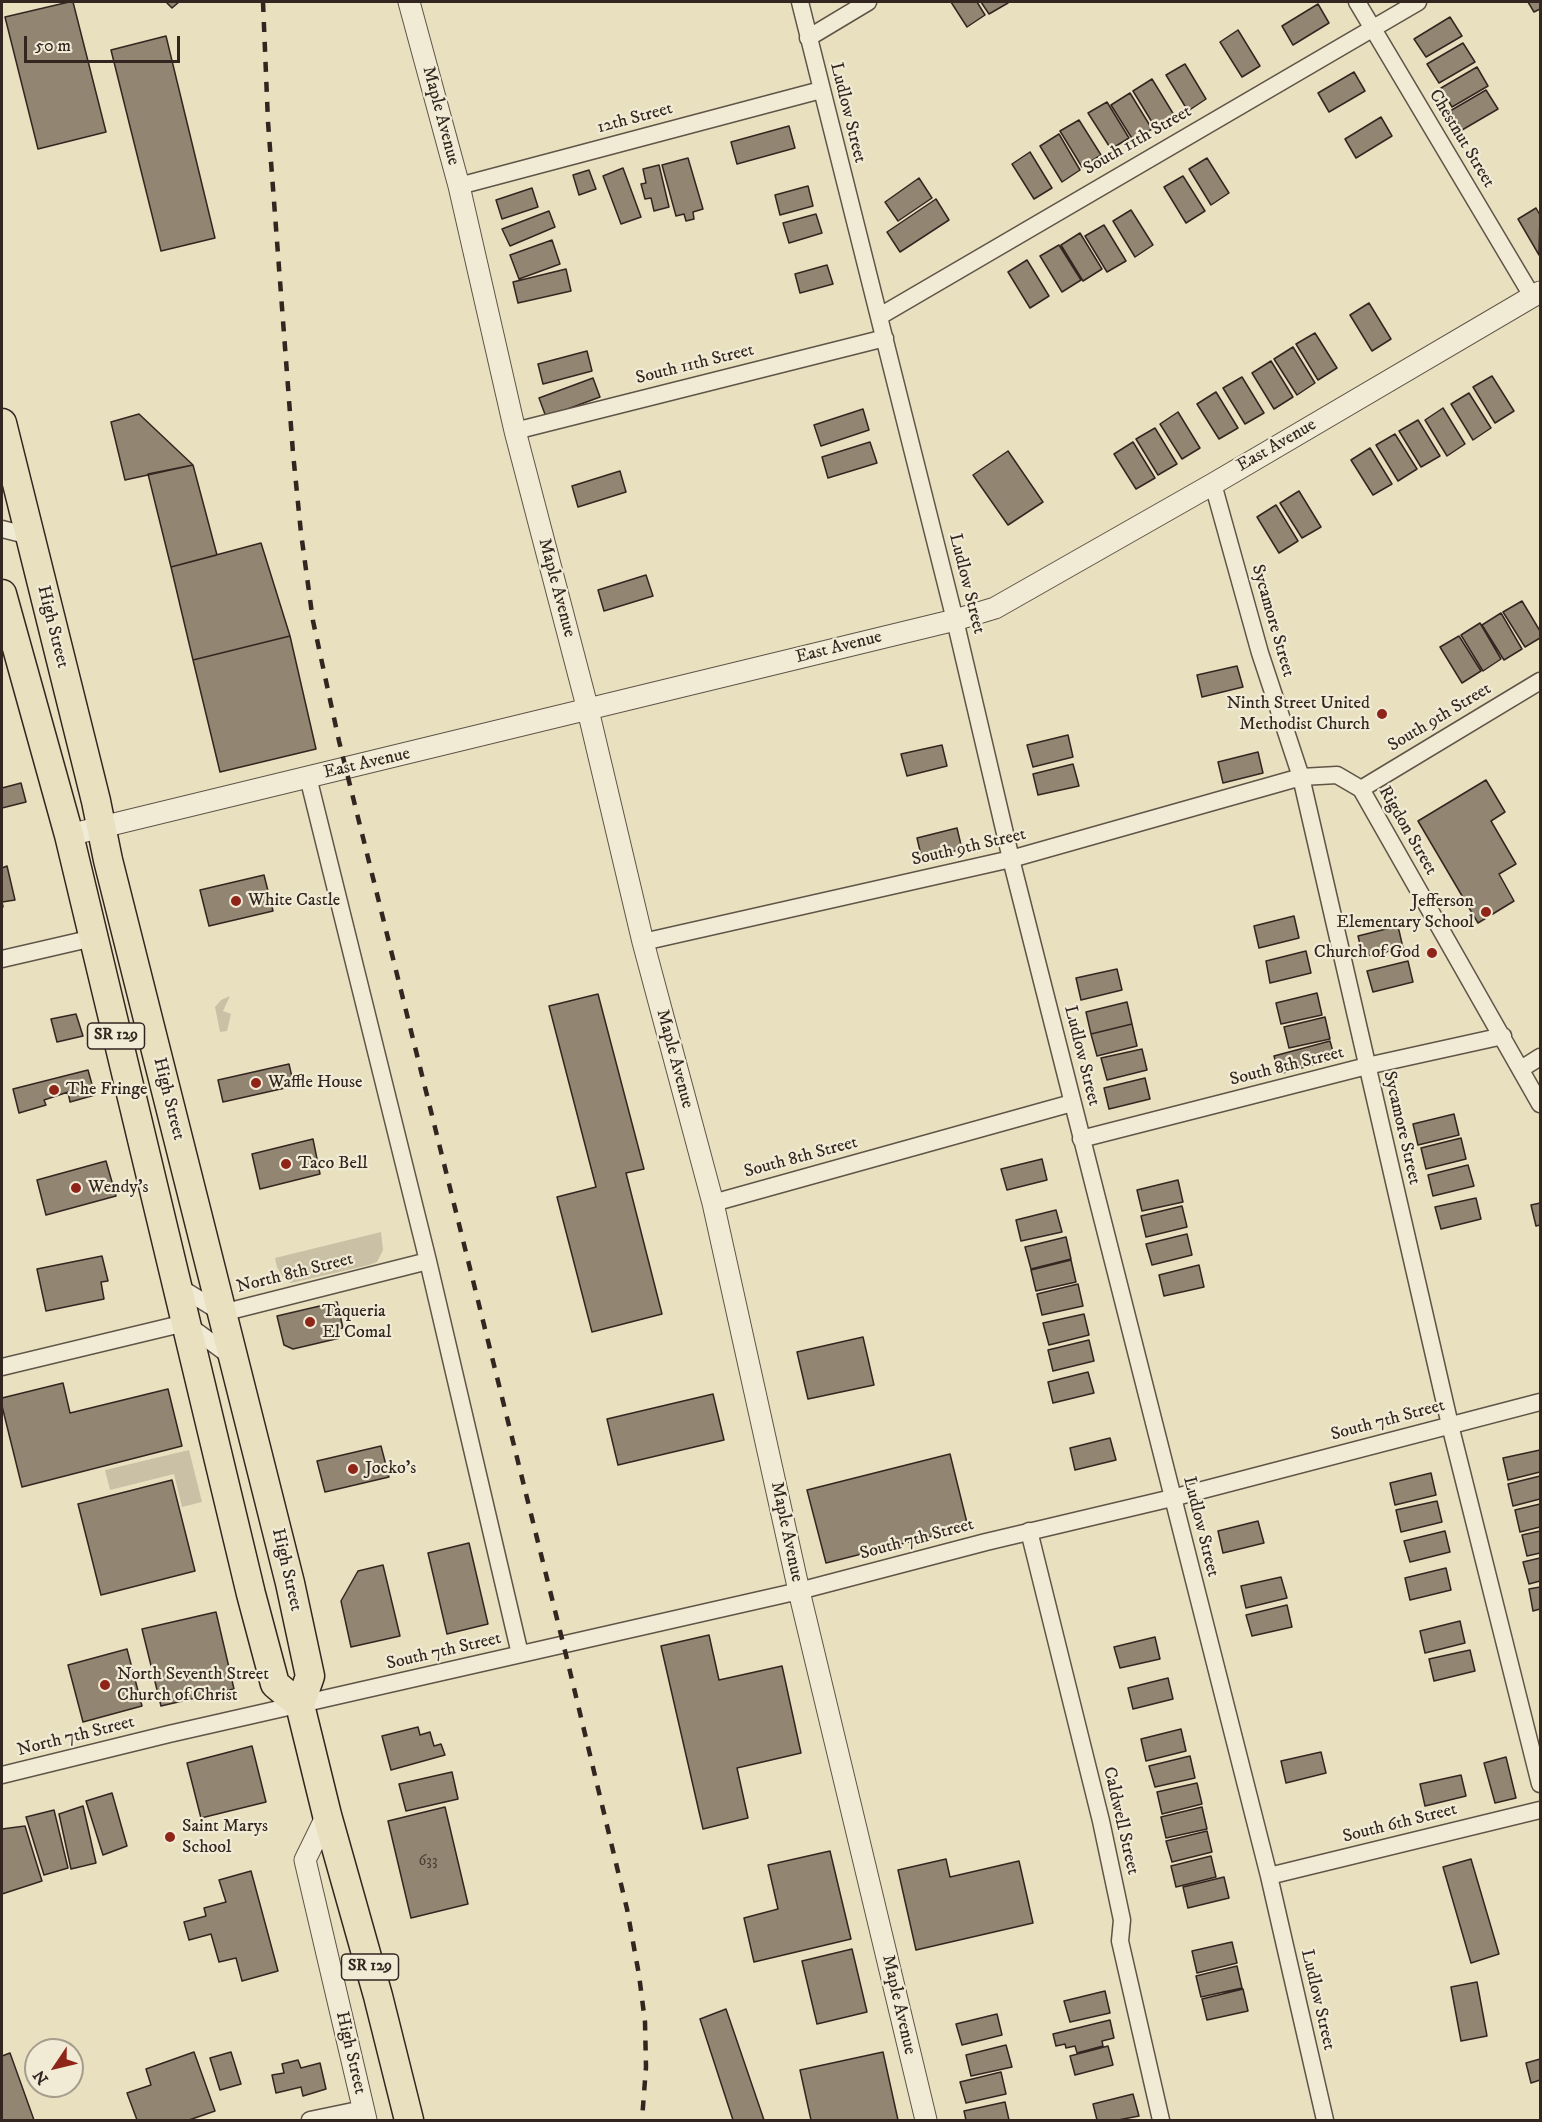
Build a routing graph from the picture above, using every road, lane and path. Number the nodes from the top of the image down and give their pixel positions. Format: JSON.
{"nodes":[{"id":1,"x":409,"y":2,"type":"edge"},
{"id":2,"x":800,"y":2,"type":"edge"},
{"id":3,"x":868,"y":2,"type":"edge"},
{"id":4,"x":1357,"y":2,"type":"edge"},
{"id":5,"x":1418,"y":2,"type":"edge"},
{"id":6,"x":1372,"y":28,"type":"junction"},
{"id":7,"x":808,"y":38,"type":"junction"},
{"id":8,"x":821,"y":90,"type":"junction"},
{"id":9,"x":459,"y":186,"type":"junction"},
{"id":10,"x":1536,"y":294,"type":"edge"},
{"id":11,"x":880,"y":316,"type":"junction"},
{"id":12,"x":885,"y":338,"type":"junction"},
{"id":13,"x":2,"y":423,"type":"edge"},
{"id":14,"x":515,"y":431,"type":"junction"},
{"id":15,"x":1213,"y":484,"type":"junction"},
{"id":16,"x":2,"y":529,"type":"edge"},
{"id":17,"x":30,"y":536,"type":"junction"},
{"id":18,"x":2,"y":594,"type":"edge"},
{"id":19,"x":955,"y":620,"type":"junction"},
{"id":20,"x":1540,"y":681,"type":"edge"},
{"id":21,"x":588,"y":710,"type":"junction"},
{"id":22,"x":308,"y":777,"type":"junction"},
{"id":23,"x":1301,"y":777,"type":"junction"},
{"id":24,"x":1360,"y":789,"type":"junction"},
{"id":25,"x":102,"y":827,"type":"junction"},
{"id":26,"x":69,"y":836,"type":"junction"},
{"id":27,"x":1011,"y":859,"type":"junction"},
{"id":28,"x":93,"y":938,"type":"junction"},
{"id":29,"x":643,"y":942,"type":"junction"},
{"id":30,"x":2,"y":959,"type":"edge"},
{"id":31,"x":1503,"y":1036,"type":"junction"},
{"id":32,"x":1540,"y":1058,"type":"edge"},
{"id":33,"x":1367,"y":1066,"type":"junction"},
{"id":34,"x":1521,"y":1068,"type":"junction"},
{"id":35,"x":1072,"y":1103,"type":"junction"},
{"id":36,"x":1540,"y":1104,"type":"edge"},
{"id":37,"x":1081,"y":1139,"type":"junction"},
{"id":38,"x":713,"y":1203,"type":"junction"},
{"id":39,"x":428,"y":1261,"type":"junction"},
{"id":40,"x":176,"y":1285,"type":"junction"},
{"id":41,"x":222,"y":1313,"type":"junction"},
{"id":42,"x":185,"y":1323,"type":"junction"},
{"id":43,"x":234,"y":1359,"type":"junction"},
{"id":44,"x":2,"y":1367,"type":"edge"},
{"id":45,"x":1540,"y":1402,"type":"edge"},
{"id":46,"x":1450,"y":1425,"type":"junction"},
{"id":47,"x":1172,"y":1498,"type":"junction"},
{"id":48,"x":1029,"y":1531,"type":"junction"},
{"id":49,"x":799,"y":1591,"type":"junction"},
{"id":50,"x":519,"y":1654,"type":"junction"},
{"id":51,"x":300,"y":1705,"type":"junction"},
{"id":52,"x":2,"y":1775,"type":"edge"},
{"id":53,"x":1540,"y":1784,"type":"edge"},
{"id":54,"x":1540,"y":1810,"type":"edge"},
{"id":55,"x":327,"y":1815,"type":"junction"},
{"id":56,"x":1269,"y":1876,"type":"junction"},
{"id":57,"x":364,"y":2115,"type":"edge"},
{"id":58,"x":310,"y":2121,"type":"edge"},
{"id":59,"x":409,"y":2121,"type":"edge"},
{"id":60,"x":926,"y":2121,"type":"edge"},
{"id":61,"x":1161,"y":2121,"type":"edge"},
{"id":62,"x":1325,"y":2121,"type":"edge"}],
"edges":[{"from":1,"to":9,"type":"street","name":"Maple Avenue"},
{"from":2,"to":7,"type":"street","name":"Ludlow Street"},
{"from":3,"to":7,"type":"street"},
{"from":4,"to":6,"type":"street","name":"Chestnut Street"},
{"from":5,"to":6,"type":"street","name":"South 11th Street"},
{"from":6,"to":10,"type":"street","name":"Chestnut Street"},
{"from":6,"to":11,"type":"street","name":"South 11th Street"},
{"from":7,"to":8,"type":"street","name":"Ludlow Street"},
{"from":8,"to":9,"type":"street","name":"12th Street"},
{"from":8,"to":11,"type":"street","name":"Ludlow Street"},
{"from":9,"to":14,"type":"street","name":"Maple Avenue"},
{"from":10,"to":15,"type":"street","name":"East Avenue"},
{"from":11,"to":12,"type":"street","name":"Ludlow Street"},
{"from":12,"to":14,"type":"street","name":"South 11th Street"},
{"from":12,"to":19,"type":"street","name":"Ludlow Street"},
{"from":13,"to":17,"type":"highway","name":"High Street","number":"SR 129"},
{"from":14,"to":21,"type":"street","name":"Maple Avenue"},
{"from":15,"to":19,"type":"street","name":"East Avenue"},
{"from":15,"to":23,"type":"street","name":"Sycamore Street"},
{"from":16,"to":17,"type":"street"},
{"from":17,"to":25,"type":"highway","name":"High Street","number":"SR 129"},
{"from":18,"to":26,"type":"highway","name":"High Street","number":"SR 129"},
{"from":19,"to":21,"type":"street","name":"East Avenue"},
{"from":19,"to":27,"type":"street","name":"Ludlow Street"},
{"from":20,"to":24,"type":"street","name":"South 9th Street"},
{"from":21,"to":22,"type":"street","name":"East Avenue"},
{"from":21,"to":29,"type":"street","name":"Maple Avenue"},
{"from":22,"to":25,"type":"street","name":"East Avenue"},
{"from":22,"to":39,"type":"street"},
{"from":23,"to":24,"type":"street","name":"Rigdon Street"},
{"from":23,"to":27,"type":"street","name":"South 9th Street"},
{"from":23,"to":33,"type":"street","name":"Sycamore Street"},
{"from":24,"to":31,"type":"street","name":"Rigdon Street"},
{"from":25,"to":26,"type":"street","name":"East Avenue"},
{"from":25,"to":41,"type":"highway","name":"High Street","number":"SR 129"},
{"from":26,"to":28,"type":"highway","name":"High Street","number":"SR 129"},
{"from":27,"to":29,"type":"street","name":"South 9th Street"},
{"from":27,"to":35,"type":"street","name":"Ludlow Street"},
{"from":28,"to":30,"type":"street"},
{"from":28,"to":40,"type":"highway","name":"High Street","number":"SR 129"},
{"from":29,"to":38,"type":"street","name":"Maple Avenue"},
{"from":31,"to":33,"type":"street","name":"South 8th Street"},
{"from":31,"to":34,"type":"street","name":"Rigdon Street"},
{"from":32,"to":34,"type":"street"},
{"from":33,"to":37,"type":"street","name":"South 8th Street"},
{"from":33,"to":46,"type":"street","name":"Sycamore Street"},
{"from":34,"to":36,"type":"street","name":"Rigdon Street"},
{"from":35,"to":37,"type":"street","name":"Ludlow Street"},
{"from":35,"to":38,"type":"street","name":"South 8th Street"},
{"from":37,"to":47,"type":"street","name":"Ludlow Street"},
{"from":38,"to":49,"type":"street","name":"Maple Avenue"},
{"from":39,"to":41,"type":"street","name":"North 8th Street"},
{"from":39,"to":50,"type":"street"},
{"from":40,"to":41,"type":"street","name":"North 8th Street"},
{"from":40,"to":42,"type":"highway","name":"High Street","number":"SR 129"},
{"from":41,"to":43,"type":"highway","name":"High Street","number":"SR 129"},
{"from":42,"to":43,"type":"street"},
{"from":42,"to":44,"type":"street"},
{"from":42,"to":51,"type":"highway","name":"High Street","number":"SR 129"},
{"from":43,"to":51,"type":"highway","name":"High Street","number":"SR 129"},
{"from":45,"to":46,"type":"street","name":"South 7th Street"},
{"from":46,"to":47,"type":"street","name":"South 7th Street"},
{"from":46,"to":53,"type":"street","name":"Sycamore Street"},
{"from":47,"to":48,"type":"street","name":"South 7th Street"},
{"from":47,"to":56,"type":"street","name":"Ludlow Street"},
{"from":48,"to":49,"type":"street","name":"South 7th Street"},
{"from":48,"to":61,"type":"street","name":"Caldwell Street"},
{"from":49,"to":50,"type":"street","name":"South 7th Street"},
{"from":49,"to":60,"type":"street","name":"Maple Avenue"},
{"from":50,"to":51,"type":"street","name":"South 7th Street"},
{"from":51,"to":52,"type":"street","name":"North 7th Street"},
{"from":51,"to":55,"type":"highway","number":"SR 129"},
{"from":54,"to":56,"type":"street","name":"South 6th Street"},
{"from":55,"to":57,"type":"street","name":"High Street"},
{"from":55,"to":59,"type":"highway","number":"SR 129"},
{"from":56,"to":62,"type":"street","name":"Ludlow Street"},
{"from":57,"to":58,"type":"street"}]}
